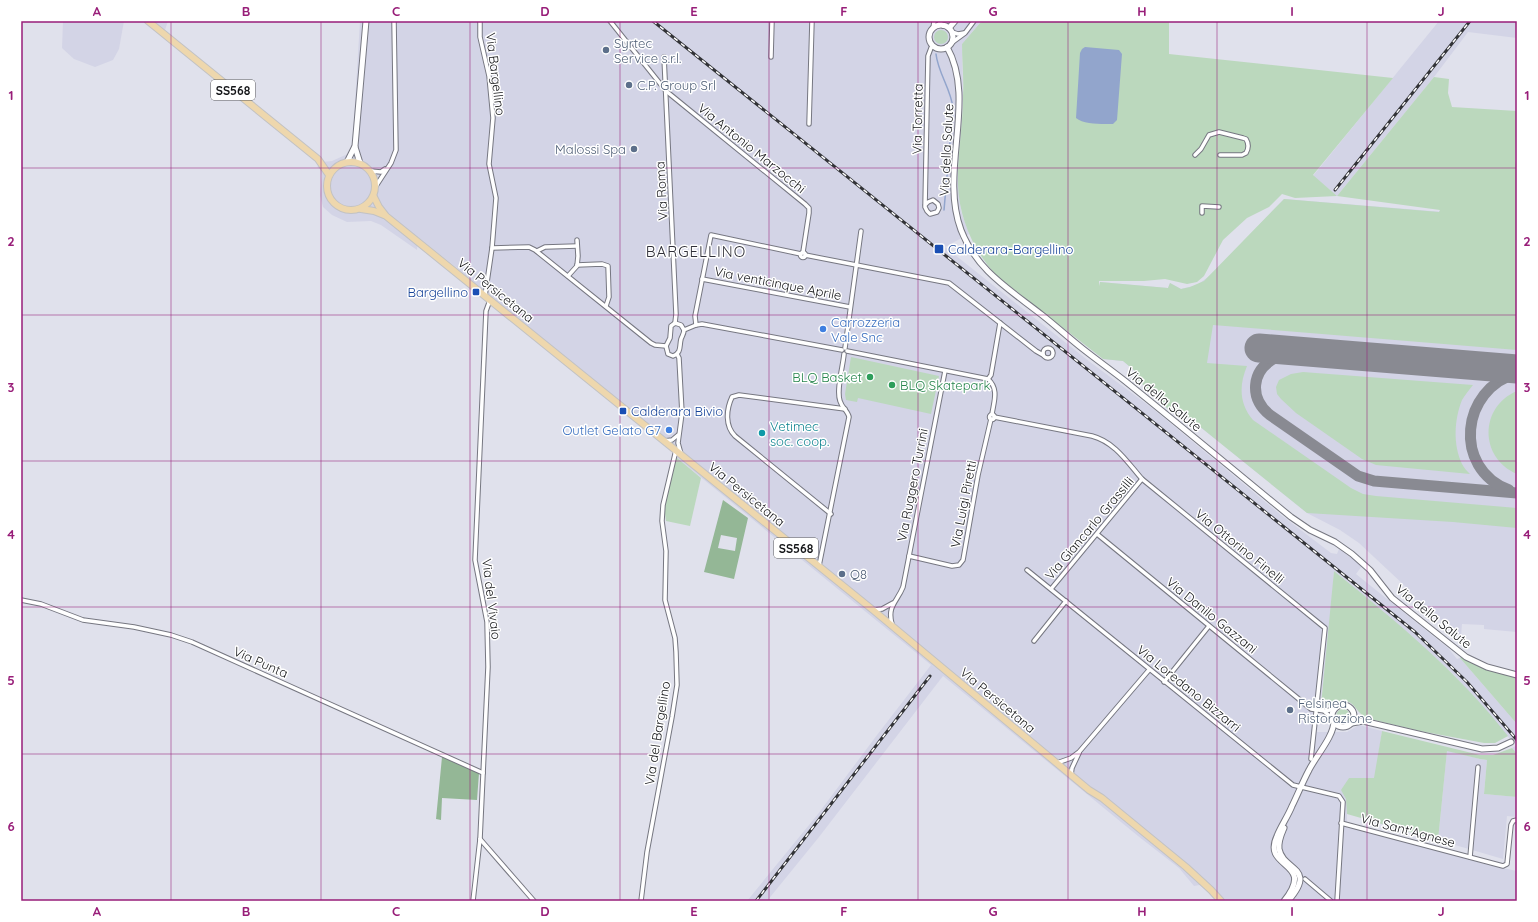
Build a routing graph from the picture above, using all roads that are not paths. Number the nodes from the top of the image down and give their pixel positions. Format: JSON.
{"nodes":[{"id":1,"x":148,"y":21,"type":"edge"},
{"id":2,"x":366,"y":21,"type":"edge"},
{"id":3,"x":394,"y":21,"type":"edge"},
{"id":4,"x":480,"y":21,"type":"edge"},
{"id":5,"x":610,"y":21,"type":"edge"},
{"id":6,"x":772,"y":21,"type":"edge"},
{"id":7,"x":812,"y":21,"type":"edge"},
{"id":8,"x":934,"y":21,"type":"edge"},
{"id":9,"x":939,"y":21,"type":"edge"},
{"id":10,"x":955,"y":21,"type":"edge"},
{"id":11,"x":974,"y":21,"type":"edge"},
{"id":12,"x":943,"y":26,"type":"junction"},
{"id":13,"x":933,"y":29,"type":"junction"},
{"id":14,"x":950,"y":30,"type":"junction"},
{"id":15,"x":965,"y":33,"type":"junction"},
{"id":16,"x":933,"y":46,"type":"junction"},
{"id":17,"x":949,"y":46,"type":"junction"},
{"id":18,"x":771,"y":57,"type":"dead end"},
{"id":19,"x":664,"y":58,"type":"dead end"},
{"id":20,"x":666,"y":91,"type":"junction"},
{"id":21,"x":809,"y":124,"type":"dead end"},
{"id":22,"x":355,"y":146,"type":"junction"},
{"id":23,"x":1195,"y":155,"type":"dead end"},
{"id":24,"x":1220,"y":155,"type":"dead end"},
{"id":25,"x":318,"y":159,"type":"junction"},
{"id":26,"x":347,"y":162,"type":"junction"},
{"id":27,"x":360,"y":163,"type":"junction"},
{"id":28,"x":337,"y":166,"type":"junction"},
{"id":29,"x":388,"y":168,"type":"junction"},
{"id":30,"x":370,"y":171,"type":"junction"},
{"id":31,"x":330,"y":175,"type":"junction"},
{"id":32,"x":376,"y":186,"type":"junction"},
{"id":33,"x":925,"y":194,"type":"junction"},
{"id":34,"x":374,"y":197,"type":"junction"},
{"id":35,"x":931,"y":200,"type":"junction"},
{"id":36,"x":925,"y":205,"type":"junction"},
{"id":37,"x":1219,"y":207,"type":"dead end"},
{"id":38,"x":361,"y":209,"type":"junction"},
{"id":39,"x":1202,"y":213,"type":"dead end"},
{"id":40,"x":386,"y":216,"type":"junction"},
{"id":41,"x":861,"y":231,"type":"dead end"},
{"id":42,"x":577,"y":240,"type":"dead end"},
{"id":43,"x":577,"y":246,"type":"junction"},
{"id":44,"x":492,"y":248,"type":"junction"},
{"id":45,"x":537,"y":251,"type":"junction"},
{"id":46,"x":803,"y":254,"type":"junction"},
{"id":47,"x":577,"y":265,"type":"junction"},
{"id":48,"x":856,"y":265,"type":"junction"},
{"id":49,"x":568,"y":276,"type":"junction"},
{"id":50,"x":702,"y":279,"type":"junction"},
{"id":51,"x":485,"y":296,"type":"junction"},
{"id":52,"x":490,"y":300,"type":"junction"},
{"id":53,"x":606,"y":306,"type":"junction"},
{"id":54,"x":850,"y":307,"type":"junction"},
{"id":55,"x":675,"y":323,"type":"junction"},
{"id":56,"x":1000,"y":323,"type":"junction"},
{"id":57,"x":696,"y":325,"type":"junction"},
{"id":58,"x":684,"y":330,"type":"junction"},
{"id":59,"x":666,"y":346,"type":"junction"},
{"id":60,"x":844,"y":351,"type":"junction"},
{"id":61,"x":677,"y":354,"type":"junction"},
{"id":62,"x":1043,"y":355,"type":"dead end"},
{"id":63,"x":945,"y":371,"type":"junction"},
{"id":64,"x":988,"y":379,"type":"junction"},
{"id":65,"x":993,"y":408,"type":"junction"},
{"id":66,"x":845,"y":409,"type":"junction"},
{"id":67,"x":993,"y":418,"type":"junction"},
{"id":68,"x":679,"y":432,"type":"junction"},
{"id":69,"x":664,"y":441,"type":"junction"},
{"id":70,"x":676,"y":450,"type":"junction"},
{"id":71,"x":682,"y":456,"type":"junction"},
{"id":72,"x":1142,"y":479,"type":"junction"},
{"id":73,"x":830,"y":514,"type":"junction"},
{"id":74,"x":1097,"y":534,"type":"junction"},
{"id":75,"x":909,"y":556,"type":"junction"},
{"id":76,"x":819,"y":566,"type":"junction"},
{"id":77,"x":1028,"y":570,"type":"dead end"},
{"id":78,"x":1051,"y":589,"type":"junction"},
{"id":79,"x":21,"y":600,"type":"edge"},
{"id":80,"x":1066,"y":601,"type":"junction"},
{"id":81,"x":894,"y":602,"type":"junction"},
{"id":82,"x":873,"y":610,"type":"junction"},
{"id":83,"x":892,"y":626,"type":"junction"},
{"id":84,"x":1209,"y":626,"type":"junction"},
{"id":85,"x":1034,"y":641,"type":"dead end"},
{"id":86,"x":1149,"y":670,"type":"junction"},
{"id":87,"x":1517,"y":675,"type":"edge"},
{"id":88,"x":1164,"y":682,"type":"junction"},
{"id":89,"x":1334,"y":709,"type":"junction"},
{"id":90,"x":1316,"y":710,"type":"junction"},
{"id":91,"x":1353,"y":711,"type":"junction"},
{"id":92,"x":1324,"y":712,"type":"junction"},
{"id":93,"x":1333,"y":720,"type":"junction"},
{"id":94,"x":1363,"y":721,"type":"junction"},
{"id":95,"x":1352,"y":723,"type":"junction"},
{"id":96,"x":1343,"y":727,"type":"junction"},
{"id":97,"x":1331,"y":734,"type":"junction"},
{"id":98,"x":1511,"y":742,"type":"tunnel mouth"},
{"id":99,"x":1079,"y":752,"type":"junction"},
{"id":100,"x":1311,"y":759,"type":"dead end"},
{"id":101,"x":1057,"y":763,"type":"junction"},
{"id":102,"x":1478,"y":768,"type":"dead end"},
{"id":103,"x":483,"y":773,"type":"junction"},
{"id":104,"x":1071,"y":775,"type":"junction"},
{"id":105,"x":1301,"y":788,"type":"junction"},
{"id":106,"x":1292,"y":808,"type":"junction"},
{"id":107,"x":1517,"y":820,"type":"edge"},
{"id":108,"x":1341,"y":823,"type":"junction"},
{"id":109,"x":480,"y":839,"type":"junction"},
{"id":110,"x":1470,"y":857,"type":"junction"},
{"id":111,"x":1305,"y":879,"type":"dead end"},
{"id":112,"x":1204,"y":884,"type":"junction"},
{"id":113,"x":473,"y":901,"type":"edge"},
{"id":114,"x":534,"y":901,"type":"edge"},
{"id":115,"x":641,"y":901,"type":"edge"},
{"id":116,"x":1215,"y":901,"type":"edge"},
{"id":117,"x":1221,"y":901,"type":"edge"},
{"id":118,"x":1284,"y":901,"type":"edge"},
{"id":119,"x":1288,"y":901,"type":"edge"},
{"id":120,"x":1331,"y":901,"type":"edge"},
{"id":121,"x":1336,"y":901,"type":"edge"}],
"edges":[{"from":1,"to":25,"type":"main road","number":"SS568"},
{"from":2,"to":22,"type":"street"},
{"from":3,"to":29,"type":"street"},
{"from":4,"to":44,"type":"street","name":"Via Bargellino"},
{"from":5,"to":20,"type":"street","name":"Via Antonio Marzocchi"},
{"from":6,"to":18,"type":"street"},
{"from":7,"to":21,"type":"street"},
{"from":8,"to":13,"type":"street"},
{"from":9,"to":12,"type":"street"},
{"from":10,"to":14,"type":"street"},
{"from":11,"to":15,"type":"street"},
{"from":12,"to":13,"type":"street"},
{"from":12,"to":14,"type":"street"},
{"from":13,"to":16,"type":"street"},
{"from":14,"to":15,"type":"street"},
{"from":14,"to":17,"type":"street","name":"Via della Salute"},
{"from":15,"to":17,"type":"street"},
{"from":16,"to":17,"type":"street"},
{"from":16,"to":33,"type":"street","name":"Via Torretta"},
{"from":17,"to":87,"type":"street","name":"Via della Salute"},
{"from":19,"to":20,"type":"street","name":"Via Roma"},
{"from":20,"to":46,"type":"street","name":"Via Antonio Marzocchi"},
{"from":20,"to":55,"type":"street","name":"Via Roma"},
{"from":22,"to":26,"type":"street"},
{"from":22,"to":27,"type":"street"},
{"from":23,"to":24,"type":"street"},
{"from":25,"to":28,"type":"main road","number":"SS568"},
{"from":25,"to":31,"type":"main road","number":"SS568"},
{"from":26,"to":27,"type":"main road"},
{"from":26,"to":28,"type":"main road"},
{"from":27,"to":30,"type":"main road"},
{"from":28,"to":31,"type":"main road"},
{"from":29,"to":30,"type":"street"},
{"from":29,"to":32,"type":"street"},
{"from":30,"to":32,"type":"main road"},
{"from":31,"to":38,"type":"main road","number":"SS568"},
{"from":32,"to":34,"type":"main road"},
{"from":33,"to":35,"type":"street"},
{"from":33,"to":36,"type":"street","name":"Via Torretta"},
{"from":34,"to":38,"type":"main road"},
{"from":34,"to":40,"type":"main road","name":"Via Persicetana","number":"SS568"},
{"from":35,"to":36,"type":"street"},
{"from":35,"to":36,"type":"street"},
{"from":37,"to":39,"type":"street"},
{"from":38,"to":40,"type":"main road","name":"Via Persicetana","number":"SS568"},
{"from":40,"to":51,"type":"main road","name":"Via Persicetana","number":"SS568"},
{"from":41,"to":48,"type":"street"},
{"from":42,"to":43,"type":"street"},
{"from":43,"to":45,"type":"street"},
{"from":43,"to":47,"type":"street"},
{"from":44,"to":45,"type":"street"},
{"from":44,"to":51,"type":"street","name":"Via Bargellino"},
{"from":45,"to":49,"type":"street"},
{"from":46,"to":48,"type":"street","name":"Via venticinque Aprile"},
{"from":46,"to":50,"type":"street","name":"Via venticinque Aprile"},
{"from":47,"to":49,"type":"street"},
{"from":47,"to":53,"type":"street"},
{"from":48,"to":54,"type":"street"},
{"from":48,"to":56,"type":"street","name":"Via venticinque Aprile"},
{"from":49,"to":53,"type":"street"},
{"from":50,"to":54,"type":"street","name":"Via venticinque Aprile"},
{"from":50,"to":57,"type":"street","name":"Via venticinque Aprile"},
{"from":51,"to":52,"type":"main road","name":"Via Persicetana","number":"SS568"},
{"from":52,"to":69,"type":"main road","name":"Via Persicetana","number":"SS568"},
{"from":52,"to":103,"type":"street","name":"Via del Vivaio"},
{"from":53,"to":59,"type":"street"},
{"from":54,"to":60,"type":"street"},
{"from":55,"to":58,"type":"street"},
{"from":55,"to":59,"type":"street","name":"Via Roma"},
{"from":56,"to":62,"type":"street","name":"Via venticinque Aprile"},
{"from":56,"to":64,"type":"street"},
{"from":57,"to":58,"type":"street"},
{"from":57,"to":60,"type":"street"},
{"from":58,"to":61,"type":"street"},
{"from":59,"to":61,"type":"street"},
{"from":60,"to":63,"type":"street"},
{"from":60,"to":66,"type":"street"},
{"from":61,"to":68,"type":"street"},
{"from":63,"to":64,"type":"street"},
{"from":63,"to":75,"type":"street","name":"Via Ruggero Turrini"},
{"from":64,"to":65,"type":"street","name":"Via Luigi Piretti"},
{"from":65,"to":67,"type":"street","name":"Via Luigi Piretti"},
{"from":65,"to":67,"type":"street"},
{"from":66,"to":73,"type":"street"},
{"from":66,"to":73,"type":"street"},
{"from":67,"to":72,"type":"street","name":"Via Ottorino Finelli"},
{"from":67,"to":75,"type":"street","name":"Via Luigi Piretti"},
{"from":68,"to":69,"type":"street"},
{"from":68,"to":71,"type":"street"},
{"from":69,"to":70,"type":"main road","name":"Via Persicetana","number":"SS568"},
{"from":70,"to":71,"type":"main road","name":"Via Persicetana","number":"SS568"},
{"from":70,"to":115,"type":"street","name":"Via del Bargellino"},
{"from":71,"to":76,"type":"main road","name":"Via Persicetana","number":"SS568"},
{"from":72,"to":74,"type":"street","name":"Via Giancarlo Grassilli"},
{"from":72,"to":90,"type":"street","name":"Via Ottorino Finelli"},
{"from":73,"to":76,"type":"street"},
{"from":74,"to":78,"type":"street","name":"Via Giancarlo Grassilli"},
{"from":74,"to":84,"type":"street","name":"Via Danilo Gazzani"},
{"from":75,"to":81,"type":"street","name":"Via Ruggero Turrini"},
{"from":76,"to":82,"type":"main road","name":"Via Persicetana","number":"SS568"},
{"from":77,"to":78,"type":"street","name":"Via Loredano Bizzarri"},
{"from":78,"to":80,"type":"street","name":"Via Loredano Bizzarri"},
{"from":79,"to":103,"type":"street","name":"Via Punta"},
{"from":80,"to":85,"type":"street"},
{"from":80,"to":86,"type":"street","name":"Via Loredano Bizzarri"},
{"from":81,"to":82,"type":"street"},
{"from":81,"to":83,"type":"street","name":"Via Ruggero Turrini"},
{"from":82,"to":83,"type":"main road","name":"Via Persicetana","number":"SS568"},
{"from":83,"to":101,"type":"main road","name":"Via Persicetana","number":"SS568"},
{"from":84,"to":88,"type":"street"},
{"from":84,"to":90,"type":"street","name":"Via Danilo Gazzani"},
{"from":86,"to":88,"type":"street","name":"Via Loredano Bizzarri"},
{"from":86,"to":99,"type":"street"},
{"from":88,"to":105,"type":"street","name":"Via Loredano Bizzarri"},
{"from":89,"to":91,"type":"street"},
{"from":89,"to":92,"type":"street"},
{"from":89,"to":93,"type":"street"},
{"from":90,"to":92,"type":"street"},
{"from":90,"to":100,"type":"street"},
{"from":91,"to":94,"type":"street"},
{"from":91,"to":95,"type":"street"},
{"from":92,"to":93,"type":"street"},
{"from":93,"to":96,"type":"street"},
{"from":93,"to":97,"type":"street"},
{"from":94,"to":95,"type":"street"},
{"from":94,"to":98,"type":"street"},
{"from":95,"to":96,"type":"street"},
{"from":96,"to":97,"type":"street"},
{"from":97,"to":105,"type":"street"},
{"from":99,"to":101,"type":"street"},
{"from":99,"to":104,"type":"street"},
{"from":101,"to":104,"type":"main road","name":"Via Persicetana","number":"SS568"},
{"from":102,"to":110,"type":"street","name":"Via Sant'Agnese"},
{"from":103,"to":109,"type":"street","name":"Via del Vivaio"},
{"from":104,"to":112,"type":"main road","name":"Via Persicetana","number":"SS568"},
{"from":105,"to":106,"type":"street"},
{"from":105,"to":108,"type":"street","name":"Via Loredano Bizzarri"},
{"from":106,"to":118,"type":"street"},
{"from":106,"to":119,"type":"street"},
{"from":107,"to":110,"type":"street","name":"Via Sant'Agnese"},
{"from":108,"to":110,"type":"street","name":"Via Sant'Agnese"},
{"from":108,"to":121,"type":"street"},
{"from":109,"to":113,"type":"street","name":"Via del Vivaio"},
{"from":109,"to":114,"type":"street"},
{"from":111,"to":120,"type":"street"},
{"from":112,"to":116,"type":"main road","name":"Via Persicetana","number":"SS568"},
{"from":112,"to":117,"type":"main road","name":"Via Persicetana","number":"SS568"}]}
